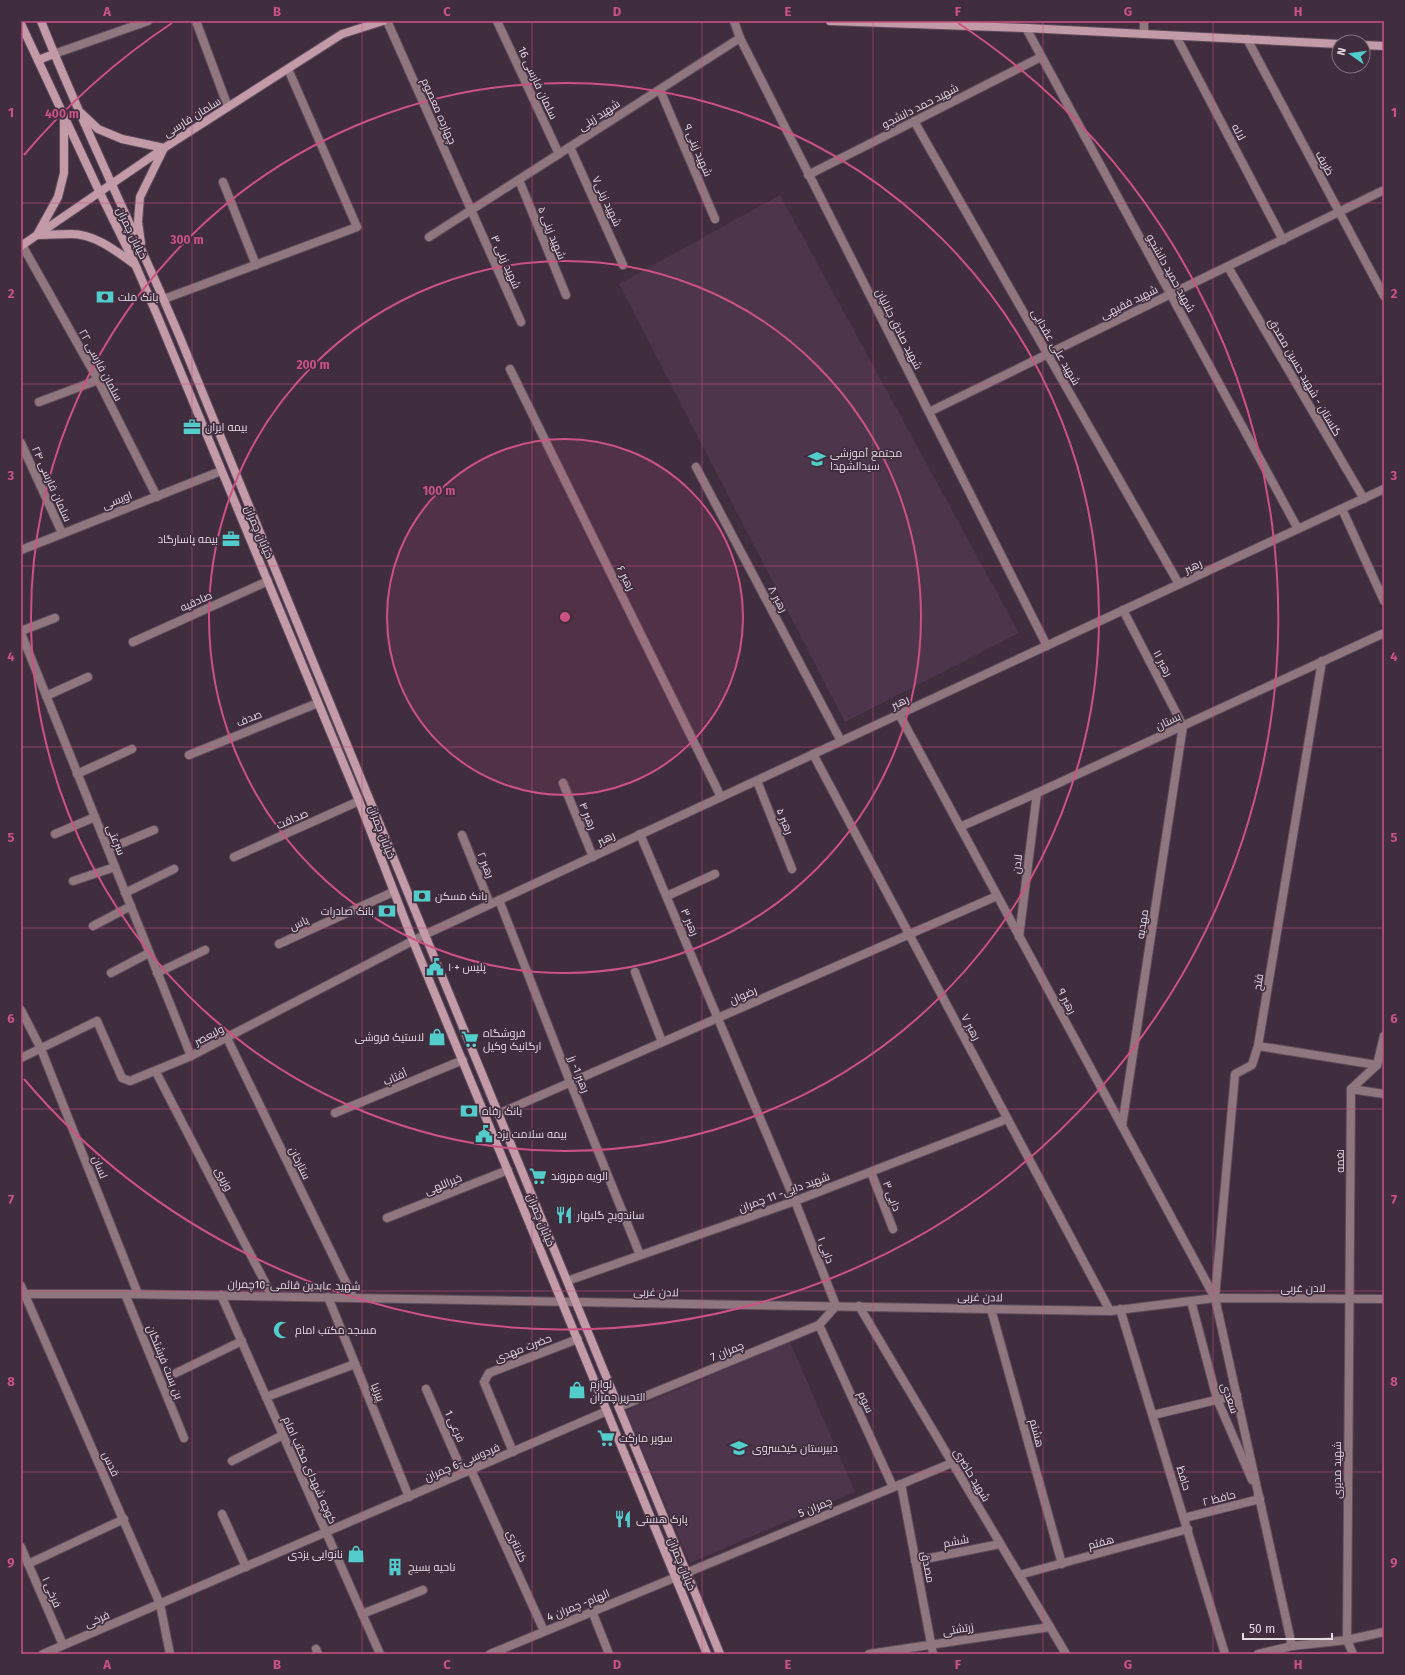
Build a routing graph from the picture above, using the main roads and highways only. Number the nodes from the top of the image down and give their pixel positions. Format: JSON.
{"nodes":[{"id":1,"x":41,"y":21,"type":"edge"},
{"id":2,"x":383,"y":21,"type":"edge"},
{"id":3,"x":835,"y":21,"type":"edge"},
{"id":4,"x":21,"y":24,"type":"edge"},
{"id":5,"x":1331,"y":44,"type":"edge"},
{"id":6,"x":1371,"y":45,"type":"edge"},
{"id":7,"x":1384,"y":46,"type":"edge"},
{"id":8,"x":54,"y":54,"type":"junction"},
{"id":9,"x":38,"y":60,"type":"junction"},
{"id":10,"x":78,"y":110,"type":"junction"},
{"id":11,"x":63,"y":116,"type":"junction"},
{"id":12,"x":164,"y":148,"type":"junction"},
{"id":13,"x":112,"y":183,"type":"junction"},
{"id":14,"x":99,"y":191,"type":"junction"},
{"id":15,"x":37,"y":235,"type":"junction"},
{"id":16,"x":21,"y":246,"type":"edge"},
{"id":17,"x":144,"y":257,"type":"junction"},
{"id":18,"x":135,"y":264,"type":"junction"},
{"id":19,"x":707,"y":1654,"type":"edge"},
{"id":20,"x":720,"y":1654,"type":"edge"}],
"edges":[{"from":1,"to":8,"type":"main road","name":"خیابان چمران"},
{"from":2,"to":12,"type":"main road","name":"سلمان فارسی"},
{"from":3,"to":5,"type":"main road"},
{"from":4,"to":9,"type":"main road","name":"خیابان چمران"},
{"from":6,"to":7,"type":"main road"},
{"from":8,"to":9,"type":"main road"},
{"from":8,"to":10,"type":"main road","name":"خیابان چمران"},
{"from":9,"to":11,"type":"main road","name":"خیابان چمران"},
{"from":10,"to":12,"type":"main road"},
{"from":10,"to":13,"type":"main road","name":"خیابان چمران"},
{"from":11,"to":14,"type":"main road","name":"خیابان چمران"},
{"from":11,"to":15,"type":"main road"},
{"from":12,"to":13,"type":"main road","name":"سلمان فارسی"},
{"from":12,"to":17,"type":"main road"},
{"from":13,"to":14,"type":"main road","name":"سلمان فارسی"},
{"from":13,"to":17,"type":"main road","name":"خیابان چمران"},
{"from":14,"to":15,"type":"main road","name":"سلمان فارسی"},
{"from":14,"to":18,"type":"main road","name":"خیابان چمران"},
{"from":15,"to":16,"type":"main road","name":"سلمان فارسی"},
{"from":15,"to":18,"type":"main road"},
{"from":17,"to":20,"type":"main road","name":"خیابان چمران"},
{"from":18,"to":19,"type":"main road","name":"خیابان چمران"}]}
